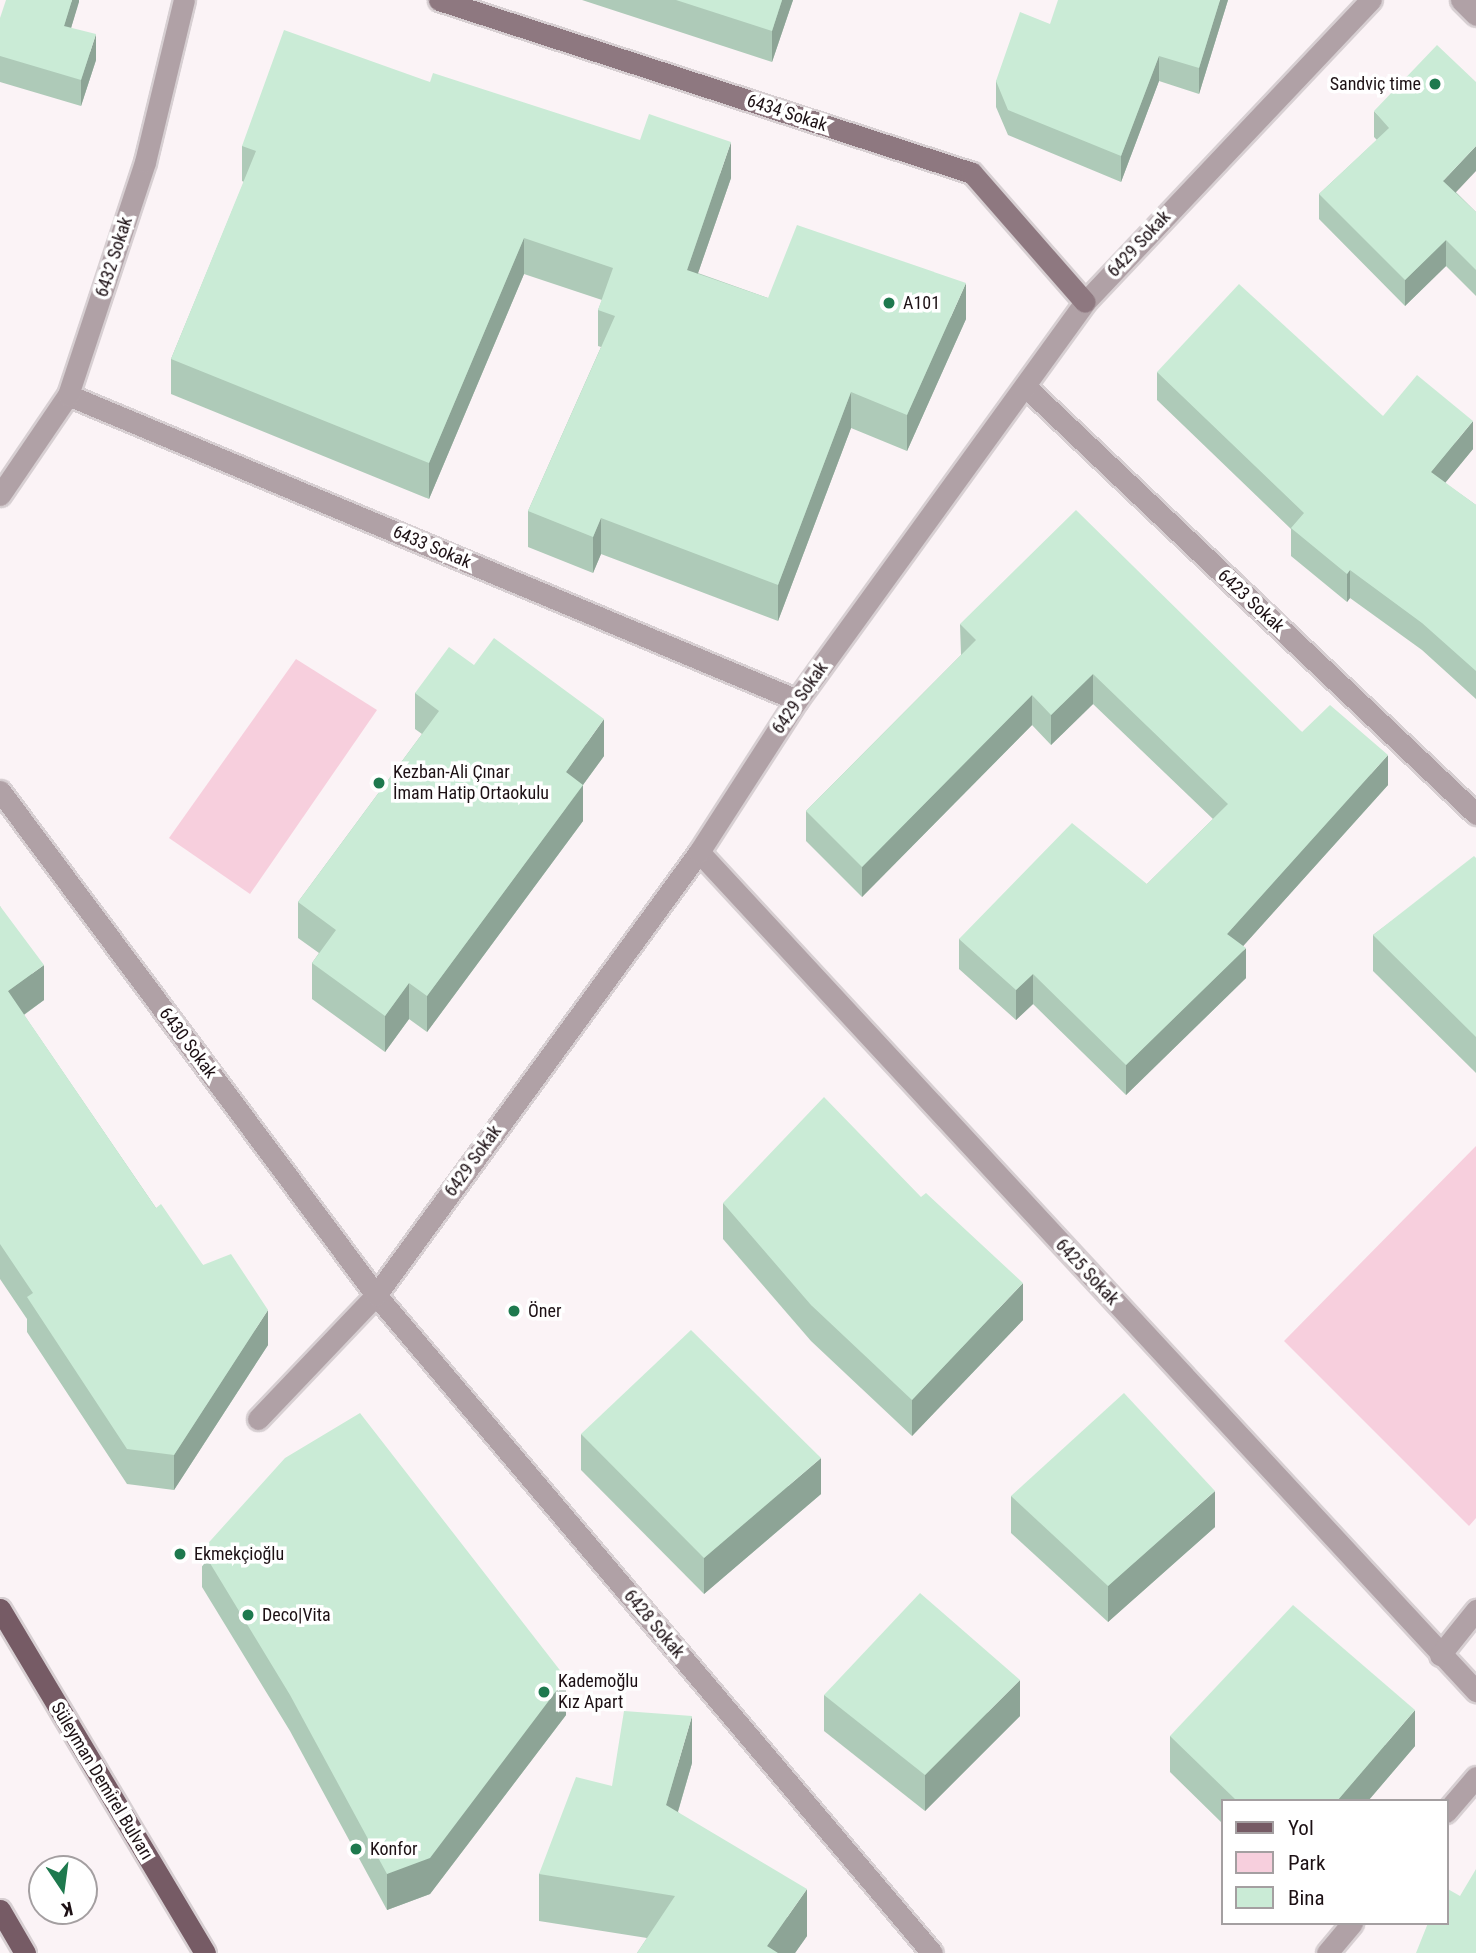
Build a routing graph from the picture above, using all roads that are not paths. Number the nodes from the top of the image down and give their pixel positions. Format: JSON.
{"nodes":[{"id":1,"x":184,"y":0,"type":"edge"},
{"id":2,"x":439,"y":0,"type":"edge"},
{"id":3,"x":1370,"y":0,"type":"edge"},
{"id":4,"x":1461,"y":0,"type":"edge"},
{"id":5,"x":1476,"y":15,"type":"edge"},
{"id":6,"x":1085,"y":302,"type":"junction"},
{"id":7,"x":1027,"y":388,"type":"junction"},
{"id":8,"x":68,"y":395,"type":"junction"},
{"id":9,"x":0,"y":495,"type":"edge"},
{"id":10,"x":797,"y":700,"type":"junction"},
{"id":11,"x":0,"y":791,"type":"edge"},
{"id":12,"x":1476,"y":814,"type":"edge"},
{"id":13,"x":699,"y":852,"type":"junction"},
{"id":14,"x":376,"y":1295,"type":"junction"},
{"id":15,"x":257,"y":1419,"type":"dead end"},
{"id":16,"x":0,"y":1609,"type":"edge"},
{"id":17,"x":1476,"y":1610,"type":"edge"},
{"id":18,"x":1440,"y":1655,"type":"junction"},
{"id":19,"x":1476,"y":1692,"type":"edge"},
{"id":20,"x":1476,"y":1777,"type":"edge"},
{"id":21,"x":1448,"y":1810,"type":"edge"},
{"id":22,"x":0,"y":1910,"type":"edge"},
{"id":23,"x":1350,"y":1925,"type":"edge"},
{"id":24,"x":25,"y":1953,"type":"edge"},
{"id":25,"x":205,"y":1953,"type":"edge"},
{"id":26,"x":932,"y":1953,"type":"edge"},
{"id":27,"x":1327,"y":1953,"type":"edge"}],
"edges":[{"from":1,"to":8,"type":"street","name":"6432 Sokak"},
{"from":2,"to":6,"type":"street","name":"6434 Sokak"},
{"from":3,"to":6,"type":"street","name":"6429 Sokak"},
{"from":4,"to":5,"type":"street"},
{"from":6,"to":7,"type":"street","name":"6429 Sokak"},
{"from":7,"to":10,"type":"street","name":"6429 Sokak"},
{"from":7,"to":12,"type":"street","name":"6423 Sokak"},
{"from":8,"to":9,"type":"street","name":"6432 Sokak"},
{"from":8,"to":10,"type":"street","name":"6433 Sokak"},
{"from":10,"to":13,"type":"street","name":"6429 Sokak"},
{"from":11,"to":14,"type":"street","name":"6430 Sokak"},
{"from":13,"to":14,"type":"street","name":"6429 Sokak"},
{"from":13,"to":18,"type":"street","name":"6425 Sokak"},
{"from":14,"to":15,"type":"street","name":"6429 Sokak"},
{"from":14,"to":26,"type":"street","name":"6428 Sokak"},
{"from":16,"to":25,"type":"main road","name":"Süleyman Demirel Bulvarı"},
{"from":17,"to":18,"type":"street"},
{"from":18,"to":19,"type":"street","name":"6425 Sokak"},
{"from":20,"to":21,"type":"street"},
{"from":22,"to":24,"type":"main road"},
{"from":23,"to":27,"type":"street"}]}
